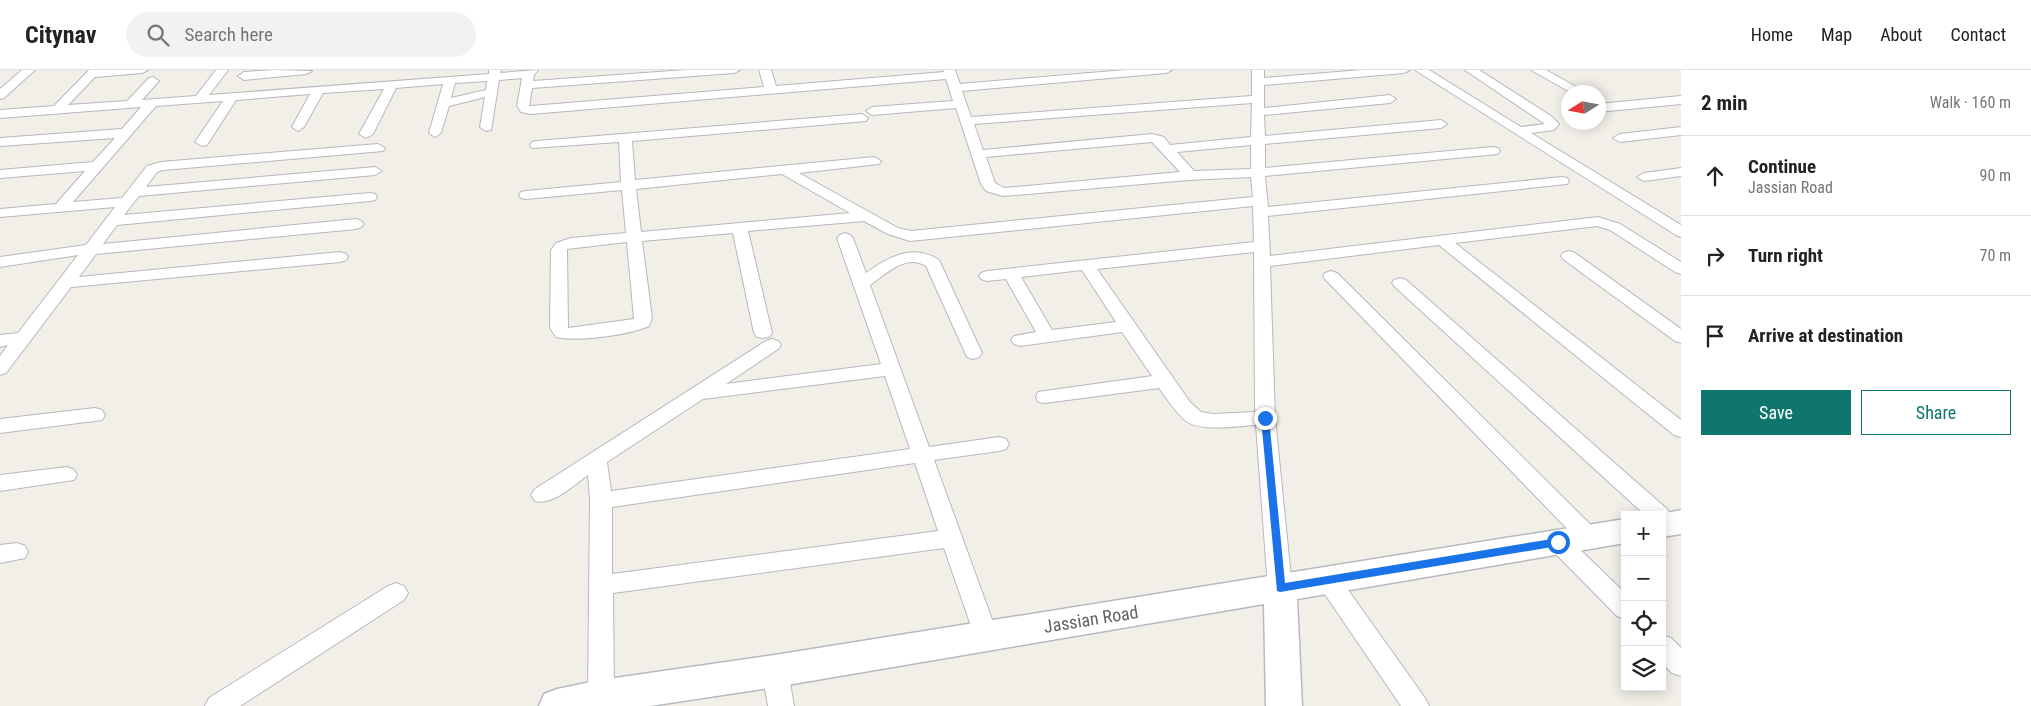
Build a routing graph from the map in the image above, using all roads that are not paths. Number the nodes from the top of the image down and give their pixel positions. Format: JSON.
{"nodes":[{"id":1,"x":142,"y":70,"type":"edge"},
{"id":2,"x":222,"y":70,"type":"edge"},
{"id":3,"x":306,"y":70,"type":"edge"},
{"id":4,"x":412,"y":70,"type":"edge"},
{"id":5,"x":734,"y":70,"type":"edge"},
{"id":6,"x":765,"y":70,"type":"edge"},
{"id":7,"x":1166,"y":70,"type":"edge"},
{"id":8,"x":1404,"y":70,"type":"edge"},
{"id":9,"x":1422,"y":70,"type":"edge"},
{"id":10,"x":1470,"y":70,"type":"edge"},
{"id":11,"x":1537,"y":70,"type":"edge"},
{"id":12,"x":27,"y":71,"type":"edge"},
{"id":13,"x":95,"y":72,"type":"edge"},
{"id":14,"x":494,"y":73,"type":"edge"},
{"id":15,"x":9,"y":74,"type":"dead end"},
{"id":16,"x":606,"y":75,"type":"edge"},
{"id":17,"x":244,"y":76,"type":"dead end"},
{"id":18,"x":447,"y":77,"type":"edge"},
{"id":19,"x":529,"y":77,"type":"edge"},
{"id":20,"x":952,"y":78,"type":"edge"},
{"id":21,"x":153,"y":81,"type":"dead end"},
{"id":22,"x":407,"y":82,"type":"junction"},
{"id":23,"x":392,"y":84,"type":"junction"},
{"id":24,"x":1566,"y":85,"type":"edge"},
{"id":25,"x":320,"y":89,"type":"junction"},
{"id":26,"x":296,"y":91,"type":"junction"},
{"id":27,"x":771,"y":91,"type":"junction"},
{"id":28,"x":1259,"y":91,"type":"edge"},
{"id":29,"x":491,"y":92,"type":"junction"},
{"id":30,"x":0,"y":94,"type":"edge"},
{"id":31,"x":233,"y":96,"type":"junction"},
{"id":32,"x":200,"y":99,"type":"junction"},
{"id":33,"x":1390,"y":99,"type":"dead end"},
{"id":34,"x":1681,"y":100,"type":"edge"},
{"id":35,"x":152,"y":103,"type":"junction"},
{"id":36,"x":130,"y":104,"type":"junction"},
{"id":37,"x":442,"y":104,"type":"junction"},
{"id":38,"x":961,"y":104,"type":"junction"},
{"id":39,"x":1606,"y":107,"type":"edge"},
{"id":40,"x":57,"y":110,"type":"junction"},
{"id":41,"x":0,"y":114,"type":"edge"},
{"id":42,"x":967,"y":122,"type":"junction"},
{"id":43,"x":1441,"y":124,"type":"dead end"},
{"id":44,"x":298,"y":127,"type":"dead end"},
{"id":45,"x":486,"y":128,"type":"dead end"},
{"id":46,"x":1519,"y":130,"type":"junction"},
{"id":47,"x":1681,"y":132,"type":"edge"},
{"id":48,"x":124,"y":133,"type":"junction"},
{"id":49,"x":435,"y":133,"type":"dead end"},
{"id":50,"x":366,"y":134,"type":"dead end"},
{"id":51,"x":625,"y":138,"type":"junction"},
{"id":52,"x":1620,"y":138,"type":"dead end"},
{"id":53,"x":1259,"y":141,"type":"junction"},
{"id":54,"x":0,"y":142,"type":"edge"},
{"id":55,"x":202,"y":142,"type":"dead end"},
{"id":56,"x":537,"y":145,"type":"dead end"},
{"id":57,"x":378,"y":148,"type":"dead end"},
{"id":58,"x":1167,"y":149,"type":"junction"},
{"id":59,"x":1493,"y":151,"type":"dead end"},
{"id":60,"x":978,"y":154,"type":"junction"},
{"id":61,"x":274,"y":156,"type":"junction"},
{"id":62,"x":874,"y":161,"type":"dead end"},
{"id":63,"x":95,"y":166,"type":"junction"},
{"id":64,"x":784,"y":170,"type":"junction"},
{"id":65,"x":375,"y":171,"type":"dead end"},
{"id":66,"x":1681,"y":172,"type":"edge"},
{"id":67,"x":1258,"y":173,"type":"junction"},
{"id":68,"x":0,"y":174,"type":"edge"},
{"id":69,"x":1191,"y":176,"type":"junction"},
{"id":70,"x":1644,"y":177,"type":"dead end"},
{"id":71,"x":260,"y":181,"type":"junction"},
{"id":72,"x":1562,"y":182,"type":"dead end"},
{"id":73,"x":628,"y":185,"type":"junction"},
{"id":74,"x":526,"y":195,"type":"dead end"},
{"id":75,"x":130,"y":197,"type":"junction"},
{"id":76,"x":370,"y":197,"type":"dead end"},
{"id":77,"x":1261,"y":206,"type":"junction"},
{"id":78,"x":60,"y":208,"type":"junction"},
{"id":79,"x":244,"y":209,"type":"junction"},
{"id":80,"x":8,"y":213,"type":"edge"},
{"id":81,"x":866,"y":216,"type":"junction"},
{"id":82,"x":112,"y":221,"type":"junction"},
{"id":83,"x":356,"y":224,"type":"dead end"},
{"id":84,"x":0,"y":228,"type":"edge"},
{"id":85,"x":740,"y":228,"type":"junction"},
{"id":86,"x":1681,"y":232,"type":"edge"},
{"id":87,"x":228,"y":236,"type":"junction"},
{"id":88,"x":633,"y":237,"type":"junction"},
{"id":89,"x":845,"y":238,"type":"dead end"},
{"id":90,"x":1442,"y":240,"type":"junction"},
{"id":91,"x":91,"y":249,"type":"junction"},
{"id":92,"x":1262,"y":254,"type":"junction"},
{"id":93,"x":1569,"y":256,"type":"dead end"},
{"id":94,"x":340,"y":257,"type":"dead end"},
{"id":95,"x":0,"y":262,"type":"edge"},
{"id":96,"x":1087,"y":266,"type":"junction"},
{"id":97,"x":1681,"y":269,"type":"edge"},
{"id":98,"x":209,"y":270,"type":"junction"},
{"id":99,"x":1011,"y":274,"type":"junction"},
{"id":100,"x":987,"y":276,"type":"dead end"},
{"id":101,"x":1331,"y":276,"type":"dead end"},
{"id":102,"x":1400,"y":283,"type":"dead end"},
{"id":103,"x":65,"y":284,"type":"junction"},
{"id":104,"x":861,"y":284,"type":"junction"},
{"id":105,"x":1128,"y":326,"type":"junction"},
{"id":106,"x":1047,"y":336,"type":"junction"},
{"id":107,"x":1681,"y":337,"type":"edge"},
{"id":108,"x":23,"y":338,"type":"junction"},
{"id":109,"x":1020,"y":340,"type":"dead end"},
{"id":110,"x":0,"y":341,"type":"edge"},
{"id":111,"x":973,"y":353,"type":"dead end"},
{"id":112,"x":0,"y":369,"type":"edge"},
{"id":113,"x":892,"y":369,"type":"junction"},
{"id":114,"x":1164,"y":381,"type":"junction"},
{"id":115,"x":698,"y":394,"type":"junction"},
{"id":116,"x":1045,"y":397,"type":"dead end"},
{"id":117,"x":95,"y":415,"type":"dead end"},
{"id":118,"x":1265,"y":418,"type":"junction"},
{"id":119,"x":0,"y":426,"type":"edge"},
{"id":120,"x":1681,"y":430,"type":"edge"},
{"id":121,"x":999,"y":444,"type":"dead end"},
{"id":122,"x":922,"y":455,"type":"junction"},
{"id":123,"x":597,"y":461,"type":"junction"},
{"id":124,"x":67,"y":475,"type":"dead end"},
{"id":125,"x":0,"y":483,"type":"edge"},
{"id":126,"x":542,"y":495,"type":"dead end"},
{"id":127,"x":601,"y":500,"type":"junction"},
{"id":128,"x":1667,"y":521,"type":"edge"},
{"id":129,"x":1621,"y":532,"type":"edge"},
{"id":130,"x":951,"y":538,"type":"junction"},
{"id":131,"x":1574,"y":539,"type":"junction"},
{"id":132,"x":1328,"y":580,"type":"junction"},
{"id":133,"x":600,"y":585,"type":"junction"},
{"id":134,"x":1280,"y":588,"type":"junction"},
{"id":135,"x":396,"y":593,"type":"dead end"},
{"id":136,"x":1621,"y":604,"type":"edge"},
{"id":137,"x":986,"y":636,"type":"junction"},
{"id":138,"x":1666,"y":650,"type":"edge"},
{"id":139,"x":1681,"y":665,"type":"edge"},
{"id":140,"x":775,"y":671,"type":"junction"},
{"id":141,"x":600,"y":697,"type":"junction"},
{"id":142,"x":218,"y":706,"type":"edge"},
{"id":143,"x":557,"y":706,"type":"edge"},
{"id":144,"x":781,"y":706,"type":"edge"},
{"id":145,"x":1284,"y":706,"type":"edge"},
{"id":146,"x":1416,"y":706,"type":"edge"}],
"edges":[{"from":1,"to":13,"type":"street"},
{"from":2,"to":32,"type":"street"},
{"from":3,"to":17,"type":"street"},
{"from":3,"to":26,"type":"street"},
{"from":4,"to":22,"type":"street"},
{"from":5,"to":16,"type":"street"},
{"from":6,"to":27,"type":"street"},
{"from":7,"to":20,"type":"street"},
{"from":8,"to":28,"type":"street"},
{"from":9,"to":46,"type":"street"},
{"from":10,"to":46,"type":"street"},
{"from":11,"to":24,"type":"street"},
{"from":12,"to":15,"type":"street"},
{"from":12,"to":30,"type":"street"},
{"from":13,"to":40,"type":"street"},
{"from":14,"to":18,"type":"street"},
{"from":14,"to":19,"type":"street"},
{"from":14,"to":29,"type":"street"},
{"from":16,"to":19,"type":"street"},
{"from":18,"to":22,"type":"street"},
{"from":18,"to":37,"type":"street"},
{"from":19,"to":27,"type":"street"},
{"from":20,"to":27,"type":"street"},
{"from":20,"to":38,"type":"street"},
{"from":21,"to":36,"type":"street"},
{"from":22,"to":23,"type":"street"},
{"from":23,"to":25,"type":"street"},
{"from":23,"to":50,"type":"street"},
{"from":25,"to":26,"type":"street"},
{"from":25,"to":44,"type":"street"},
{"from":26,"to":31,"type":"street"},
{"from":28,"to":33,"type":"street"},
{"from":28,"to":42,"type":"street"},
{"from":28,"to":53,"type":"street"},
{"from":29,"to":37,"type":"street"},
{"from":29,"to":45,"type":"street"},
{"from":31,"to":32,"type":"street"},
{"from":31,"to":55,"type":"street"},
{"from":32,"to":35,"type":"street"},
{"from":34,"to":39,"type":"street"},
{"from":35,"to":36,"type":"street"},
{"from":35,"to":48,"type":"street"},
{"from":36,"to":40,"type":"street"},
{"from":37,"to":49,"type":"street"},
{"from":38,"to":42,"type":"street"},
{"from":38,"to":51,"type":"street"},
{"from":40,"to":41,"type":"street"},
{"from":42,"to":60,"type":"street"},
{"from":43,"to":53,"type":"street"},
{"from":46,"to":86,"type":"street"},
{"from":47,"to":52,"type":"street"},
{"from":48,"to":54,"type":"street"},
{"from":48,"to":63,"type":"street"},
{"from":51,"to":56,"type":"street"},
{"from":51,"to":73,"type":"street"},
{"from":53,"to":58,"type":"street"},
{"from":53,"to":67,"type":"street"},
{"from":57,"to":61,"type":"street"},
{"from":58,"to":60,"type":"street"},
{"from":58,"to":69,"type":"street"},
{"from":59,"to":67,"type":"street"},
{"from":60,"to":69,"type":"street"},
{"from":61,"to":71,"type":"street"},
{"from":61,"to":75,"type":"street"},
{"from":62,"to":64,"type":"street"},
{"from":63,"to":68,"type":"street"},
{"from":63,"to":78,"type":"street"},
{"from":64,"to":73,"type":"street"},
{"from":64,"to":81,"type":"street"},
{"from":65,"to":71,"type":"street"},
{"from":66,"to":70,"type":"street"},
{"from":67,"to":69,"type":"street"},
{"from":67,"to":77,"type":"street"},
{"from":71,"to":75,"type":"street"},
{"from":71,"to":79,"type":"street"},
{"from":72,"to":77,"type":"street"},
{"from":73,"to":74,"type":"street"},
{"from":73,"to":88,"type":"street"},
{"from":75,"to":78,"type":"street"},
{"from":75,"to":82,"type":"street"},
{"from":76,"to":79,"type":"street"},
{"from":77,"to":81,"type":"street"},
{"from":77,"to":92,"type":"street"},
{"from":78,"to":80,"type":"street"},
{"from":79,"to":82,"type":"street"},
{"from":79,"to":87,"type":"street"},
{"from":80,"to":84,"type":"street"},
{"from":81,"to":85,"type":"street"},
{"from":82,"to":91,"type":"street"},
{"from":83,"to":87,"type":"street"},
{"from":85,"to":88,"type":"street"},
{"from":85,"to":115,"type":"street"},
{"from":87,"to":91,"type":"street"},
{"from":87,"to":98,"type":"street"},
{"from":88,"to":88,"type":"street"},
{"from":89,"to":104,"type":"street"},
{"from":90,"to":92,"type":"street"},
{"from":90,"to":97,"type":"street"},
{"from":90,"to":120,"type":"street"},
{"from":91,"to":95,"type":"street"},
{"from":91,"to":103,"type":"street"},
{"from":92,"to":96,"type":"street"},
{"from":92,"to":118,"type":"street"},
{"from":93,"to":107,"type":"street"},
{"from":94,"to":98,"type":"street"},
{"from":96,"to":99,"type":"street"},
{"from":96,"to":105,"type":"street"},
{"from":98,"to":103,"type":"street"},
{"from":99,"to":100,"type":"street"},
{"from":99,"to":106,"type":"street"},
{"from":101,"to":131,"type":"street"},
{"from":102,"to":128,"type":"street"},
{"from":103,"to":108,"type":"street"},
{"from":104,"to":111,"type":"street"},
{"from":104,"to":113,"type":"street"},
{"from":105,"to":106,"type":"street"},
{"from":105,"to":114,"type":"street"},
{"from":106,"to":109,"type":"street"},
{"from":108,"to":110,"type":"street"},
{"from":108,"to":112,"type":"street"},
{"from":113,"to":115,"type":"street"},
{"from":113,"to":122,"type":"street"},
{"from":114,"to":116,"type":"street"},
{"from":114,"to":118,"type":"street"},
{"from":115,"to":123,"type":"street"},
{"from":117,"to":119,"type":"street"},
{"from":118,"to":134,"type":"street"},
{"from":121,"to":122,"type":"street"},
{"from":122,"to":127,"type":"street"},
{"from":122,"to":130,"type":"street"},
{"from":123,"to":126,"type":"street"},
{"from":123,"to":127,"type":"street"},
{"from":124,"to":125,"type":"street"},
{"from":127,"to":133,"type":"street"},
{"from":129,"to":131,"type":"street","name":"Jassian Road"},
{"from":130,"to":133,"type":"street"},
{"from":130,"to":137,"type":"street"},
{"from":131,"to":132,"type":"street","name":"Jassian Road"},
{"from":131,"to":136,"type":"street"},
{"from":132,"to":134,"type":"street","name":"Jassian Road"},
{"from":132,"to":146,"type":"street"},
{"from":133,"to":141,"type":"street"},
{"from":134,"to":137,"type":"street","name":"Jassian Road"},
{"from":134,"to":145,"type":"street"},
{"from":135,"to":142,"type":"street"},
{"from":137,"to":140,"type":"street","name":"Jassian Road"},
{"from":138,"to":139,"type":"street"},
{"from":140,"to":141,"type":"street","name":"Jassian Road"},
{"from":140,"to":144,"type":"street"},
{"from":141,"to":143,"type":"street","name":"Jassian Road"}]}
